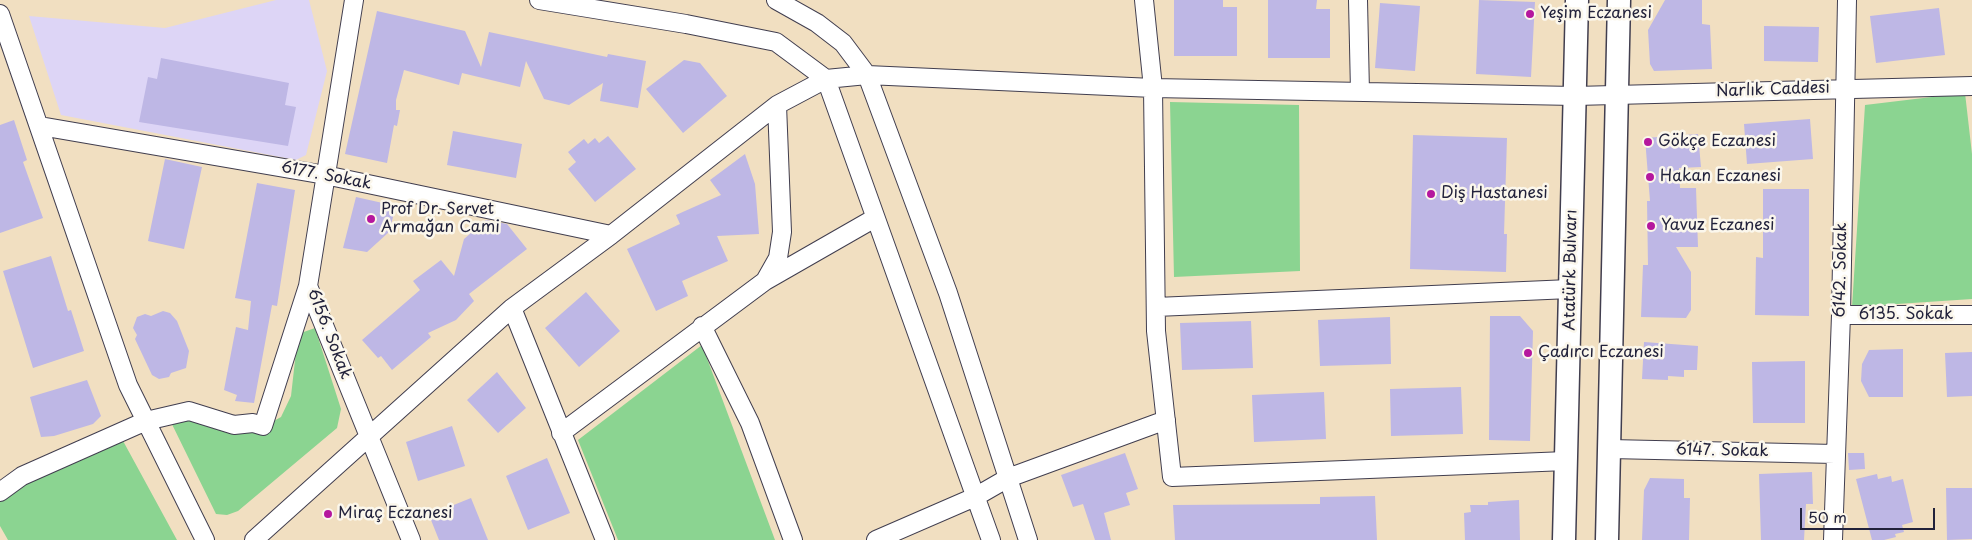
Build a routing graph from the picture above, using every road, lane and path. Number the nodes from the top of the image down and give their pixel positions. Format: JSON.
{"nodes":[{"id":1,"x":354,"y":0,"type":"edge"},
{"id":2,"x":539,"y":0,"type":"edge"},
{"id":3,"x":776,"y":0,"type":"edge"},
{"id":4,"x":795,"y":0,"type":"edge"},
{"id":5,"x":1144,"y":0,"type":"edge"},
{"id":6,"x":1358,"y":0,"type":"edge"},
{"id":7,"x":1577,"y":0,"type":"edge"},
{"id":8,"x":1619,"y":0,"type":"edge"},
{"id":9,"x":1847,"y":0,"type":"edge"},
{"id":10,"x":0,"y":14,"type":"edge"},
{"id":11,"x":810,"y":19,"type":"junction"},
{"id":12,"x":867,"y":75,"type":"junction"},
{"id":13,"x":826,"y":79,"type":"junction"},
{"id":14,"x":1972,"y":86,"type":"edge"},
{"id":15,"x":1153,"y":88,"type":"junction"},
{"id":16,"x":1843,"y":88,"type":"junction"},
{"id":17,"x":1360,"y":92,"type":"junction"},
{"id":18,"x":1972,"y":92,"type":"edge"},
{"id":19,"x":1618,"y":95,"type":"junction"},
{"id":20,"x":1574,"y":96,"type":"junction"},
{"id":21,"x":778,"y":105,"type":"junction"},
{"id":22,"x":40,"y":126,"type":"junction"},
{"id":23,"x":326,"y":175,"type":"junction"},
{"id":24,"x":875,"y":218,"type":"junction"},
{"id":25,"x":611,"y":236,"type":"junction"},
{"id":26,"x":765,"y":281,"type":"junction"},
{"id":27,"x":308,"y":286,"type":"junction"},
{"id":28,"x":1570,"y":289,"type":"junction"},
{"id":29,"x":1156,"y":307,"type":"junction"},
{"id":30,"x":512,"y":308,"type":"junction"},
{"id":31,"x":1841,"y":315,"type":"junction"},
{"id":32,"x":1972,"y":315,"type":"edge"},
{"id":33,"x":702,"y":326,"type":"junction"},
{"id":34,"x":1166,"y":420,"type":"junction"},
{"id":35,"x":146,"y":421,"type":"junction"},
{"id":36,"x":561,"y":433,"type":"junction"},
{"id":37,"x":370,"y":436,"type":"junction"},
{"id":38,"x":1610,"y":449,"type":"junction"},
{"id":39,"x":1835,"y":454,"type":"junction"},
{"id":40,"x":1566,"y":461,"type":"junction"},
{"id":41,"x":1008,"y":478,"type":"junction"},
{"id":42,"x":0,"y":492,"type":"edge"},
{"id":43,"x":975,"y":497,"type":"junction"},
{"id":44,"x":205,"y":540,"type":"edge"},
{"id":45,"x":254,"y":540,"type":"edge"},
{"id":46,"x":411,"y":540,"type":"edge"},
{"id":47,"x":604,"y":540,"type":"edge"},
{"id":48,"x":793,"y":540,"type":"edge"},
{"id":49,"x":876,"y":540,"type":"edge"},
{"id":50,"x":991,"y":540,"type":"edge"},
{"id":51,"x":1028,"y":540,"type":"edge"},
{"id":52,"x":1564,"y":540,"type":"edge"},
{"id":53,"x":1607,"y":540,"type":"edge"},
{"id":54,"x":1833,"y":540,"type":"edge"}],
"edges":[{"from":1,"to":23,"type":"street","name":"6156. Sokak"},
{"from":2,"to":13,"type":"street"},
{"from":3,"to":11,"type":"street"},
{"from":4,"to":11,"type":"street"},
{"from":5,"to":15,"type":"street"},
{"from":6,"to":17,"type":"street"},
{"from":7,"to":20,"type":"main road","name":"Atatürk Bulvarı"},
{"from":8,"to":19,"type":"main road"},
{"from":9,"to":16,"type":"street","name":"6142. Sokak"},
{"from":10,"to":22,"type":"street"},
{"from":11,"to":12,"type":"street"},
{"from":12,"to":13,"type":"street","name":"Narlık Caddesi"},
{"from":12,"to":15,"type":"street","name":"Narlık Caddesi"},
{"from":12,"to":41,"type":"street"},
{"from":13,"to":21,"type":"street"},
{"from":13,"to":24,"type":"street"},
{"from":14,"to":16,"type":"street","name":"Narlık Caddesi"},
{"from":14,"to":18,"type":"street"},
{"from":15,"to":17,"type":"street","name":"Narlık Caddesi"},
{"from":15,"to":29,"type":"street"},
{"from":16,"to":19,"type":"street","name":"Narlık Caddesi"},
{"from":16,"to":31,"type":"street","name":"6142. Sokak"},
{"from":17,"to":20,"type":"street","name":"Narlık Caddesi"},
{"from":19,"to":20,"type":"street","name":"Narlık Caddesi"},
{"from":19,"to":38,"type":"main road"},
{"from":20,"to":28,"type":"main road","name":"Atatürk Bulvarı"},
{"from":21,"to":25,"type":"street"},
{"from":21,"to":26,"type":"street"},
{"from":22,"to":23,"type":"street","name":"6177. Sokak"},
{"from":22,"to":35,"type":"street"},
{"from":23,"to":25,"type":"street","name":"6177. Sokak"},
{"from":23,"to":27,"type":"street","name":"6156. Sokak"},
{"from":24,"to":26,"type":"street"},
{"from":24,"to":43,"type":"street"},
{"from":25,"to":30,"type":"street"},
{"from":26,"to":33,"type":"street"},
{"from":27,"to":35,"type":"street"},
{"from":27,"to":37,"type":"street","name":"6156. Sokak"},
{"from":28,"to":29,"type":"street"},
{"from":28,"to":40,"type":"main road","name":"Atatürk Bulvarı"},
{"from":29,"to":34,"type":"street"},
{"from":30,"to":36,"type":"street"},
{"from":30,"to":37,"type":"street"},
{"from":31,"to":32,"type":"street","name":"6135. Sokak"},
{"from":31,"to":39,"type":"street","name":"6142. Sokak"},
{"from":33,"to":36,"type":"street"},
{"from":33,"to":48,"type":"street"},
{"from":34,"to":40,"type":"street"},
{"from":34,"to":41,"type":"street"},
{"from":35,"to":42,"type":"street"},
{"from":35,"to":44,"type":"street"},
{"from":36,"to":47,"type":"street"},
{"from":37,"to":45,"type":"street"},
{"from":37,"to":46,"type":"street","name":"6156. Sokak"},
{"from":38,"to":39,"type":"street","name":"6147. Sokak"},
{"from":38,"to":53,"type":"main road"},
{"from":39,"to":54,"type":"street","name":"6142. Sokak"},
{"from":40,"to":52,"type":"main road","name":"Atatürk Bulvarı"},
{"from":41,"to":43,"type":"street"},
{"from":41,"to":51,"type":"street"},
{"from":43,"to":49,"type":"street"},
{"from":43,"to":50,"type":"street"}]}
